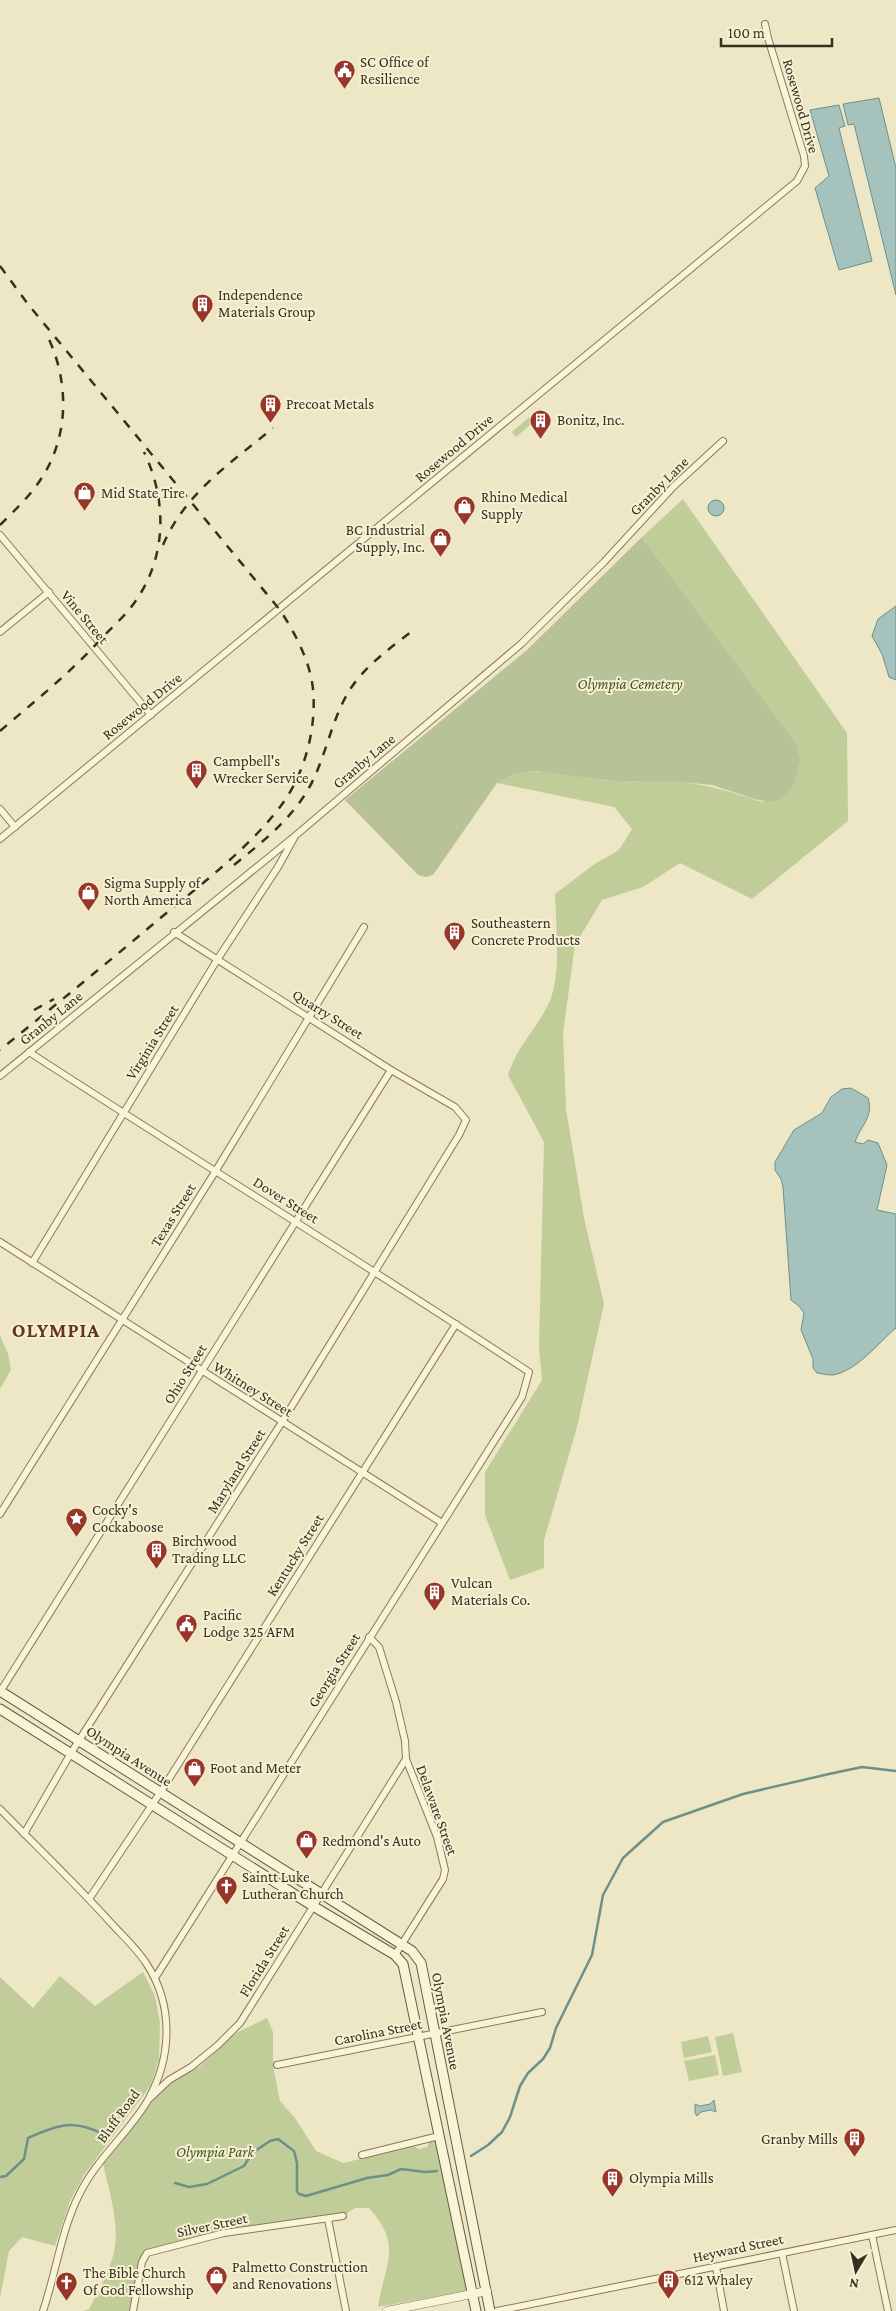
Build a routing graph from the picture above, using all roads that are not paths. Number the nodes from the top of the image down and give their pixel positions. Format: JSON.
{"nodes":[{"id":1,"x":765,"y":24,"type":"dead end"},
{"id":2,"x":723,"y":441,"type":"dead end"},
{"id":3,"x":0,"y":535,"type":"edge"},
{"id":4,"x":48,"y":592,"type":"junction"},
{"id":5,"x":0,"y":632,"type":"edge"},
{"id":6,"x":151,"y":715,"type":"junction"},
{"id":7,"x":0,"y":809,"type":"edge"},
{"id":8,"x":15,"y":827,"type":"junction"},
{"id":9,"x":295,"y":836,"type":"junction"},
{"id":10,"x":0,"y":839,"type":"edge"},
{"id":11,"x":364,"y":927,"type":"dead end"},
{"id":12,"x":174,"y":932,"type":"junction"},
{"id":13,"x":217,"y":960,"type":"junction"},
{"id":14,"x":309,"y":1017,"type":"junction"},
{"id":15,"x":29,"y":1052,"type":"junction"},
{"id":16,"x":391,"y":1070,"type":"junction"},
{"id":17,"x":0,"y":1076,"type":"edge"},
{"id":18,"x":123,"y":1113,"type":"junction"},
{"id":19,"x":466,"y":1120,"type":"joint"},
{"id":20,"x":215,"y":1172,"type":"junction"},
{"id":21,"x":296,"y":1221,"type":"junction"},
{"id":22,"x":0,"y":1242,"type":"edge"},
{"id":23,"x":32,"y":1262,"type":"junction"},
{"id":24,"x":374,"y":1271,"type":"junction"},
{"id":25,"x":122,"y":1320,"type":"junction"},
{"id":26,"x":456,"y":1324,"type":"junction"},
{"id":27,"x":202,"y":1371,"type":"junction"},
{"id":28,"x":529,"y":1372,"type":"joint"},
{"id":29,"x":282,"y":1422,"type":"junction"},
{"id":30,"x":362,"y":1472,"type":"junction"},
{"id":31,"x":0,"y":1514,"type":"edge"},
{"id":32,"x":442,"y":1523,"type":"junction"},
{"id":33,"x":369,"y":1637,"type":"junction"},
{"id":34,"x":0,"y":1692,"type":"edge"},
{"id":35,"x":0,"y":1709,"type":"edge"},
{"id":36,"x":80,"y":1741,"type":"junction"},
{"id":37,"x":71,"y":1753,"type":"junction"},
{"id":38,"x":406,"y":1759,"type":"junction"},
{"id":39,"x":160,"y":1793,"type":"junction"},
{"id":40,"x":152,"y":1804,"type":"junction"},
{"id":41,"x":0,"y":1809,"type":"edge"},
{"id":42,"x":24,"y":1834,"type":"junction"},
{"id":43,"x":242,"y":1844,"type":"junction"},
{"id":44,"x":234,"y":1856,"type":"junction"},
{"id":45,"x":322,"y":1895,"type":"junction"},
{"id":46,"x":90,"y":1899,"type":"junction"},
{"id":47,"x":313,"y":1906,"type":"junction"},
{"id":48,"x":402,"y":1945,"type":"junction"},
{"id":49,"x":395,"y":1955,"type":"junction"},
{"id":50,"x":155,"y":1978,"type":"junction"},
{"id":51,"x":542,"y":2012,"type":"dead end"},
{"id":52,"x":434,"y":2033,"type":"junction"},
{"id":53,"x":419,"y":2036,"type":"junction"},
{"id":54,"x":277,"y":2065,"type":"dead end"},
{"id":55,"x":147,"y":2101,"type":"junction"},
{"id":56,"x":438,"y":2136,"type":"junction"},
{"id":57,"x":362,"y":2155,"type":"dead end"},
{"id":58,"x":343,"y":2216,"type":"dead end"},
{"id":59,"x":328,"y":2219,"type":"junction"},
{"id":60,"x":896,"y":2230,"type":"edge"},
{"id":61,"x":872,"y":2235,"type":"junction"},
{"id":62,"x":782,"y":2253,"type":"junction"},
{"id":63,"x":716,"y":2267,"type":"junction"},
{"id":64,"x":486,"y":2291,"type":"junction"},
{"id":65,"x":472,"y":2294,"type":"junction"},
{"id":66,"x":43,"y":2311,"type":"edge"},
{"id":67,"x":133,"y":2311,"type":"edge"},
{"id":68,"x":346,"y":2311,"type":"edge"},
{"id":69,"x":387,"y":2311,"type":"edge"},
{"id":70,"x":476,"y":2311,"type":"edge"},
{"id":71,"x":490,"y":2311,"type":"edge"},
{"id":72,"x":498,"y":2311,"type":"edge"},
{"id":73,"x":724,"y":2311,"type":"edge"},
{"id":74,"x":794,"y":2311,"type":"edge"},
{"id":75,"x":888,"y":2311,"type":"edge"}],
"edges":[{"from":1,"to":6,"type":"street","name":"Rosewood Drive"},
{"from":2,"to":9,"type":"street","name":"Granby Lane"},
{"from":3,"to":4,"type":"street","name":"Vine Street"},
{"from":4,"to":5,"type":"street"},
{"from":4,"to":6,"type":"street","name":"Vine Street"},
{"from":6,"to":8,"type":"street","name":"Rosewood Drive"},
{"from":7,"to":8,"type":"street"},
{"from":8,"to":10,"type":"street","name":"Rosewood Drive"},
{"from":9,"to":12,"type":"street","name":"Granby Lane"},
{"from":9,"to":13,"type":"street","name":"Virginia Street"},
{"from":11,"to":14,"type":"street","name":"Texas Street"},
{"from":12,"to":13,"type":"street","name":"Quarry Street"},
{"from":12,"to":15,"type":"street","name":"Granby Lane"},
{"from":13,"to":14,"type":"street","name":"Quarry Street"},
{"from":13,"to":18,"type":"street","name":"Virginia Street"},
{"from":14,"to":16,"type":"street","name":"Quarry Street"},
{"from":14,"to":20,"type":"street","name":"Texas Street"},
{"from":15,"to":17,"type":"street","name":"Granby Lane"},
{"from":15,"to":18,"type":"street","name":"Dover Street"},
{"from":16,"to":19,"type":"street","name":"Quarry Street"},
{"from":16,"to":21,"type":"street","name":"Ohio Street"},
{"from":18,"to":20,"type":"street","name":"Dover Street"},
{"from":18,"to":23,"type":"street","name":"Virginia Street"},
{"from":19,"to":24,"type":"street","name":"Maryland Street"},
{"from":20,"to":21,"type":"street","name":"Dover Street"},
{"from":20,"to":25,"type":"street","name":"Texas Street"},
{"from":21,"to":24,"type":"street","name":"Dover Street"},
{"from":21,"to":27,"type":"street","name":"Ohio Street"},
{"from":22,"to":23,"type":"street","name":"Whitney Street"},
{"from":23,"to":25,"type":"street","name":"Whitney Street"},
{"from":24,"to":26,"type":"street","name":"Dover Street"},
{"from":24,"to":29,"type":"street","name":"Maryland Street"},
{"from":25,"to":27,"type":"street","name":"Whitney Street"},
{"from":25,"to":31,"type":"street","name":"Texas Street"},
{"from":26,"to":28,"type":"street","name":"Dover Street"},
{"from":26,"to":30,"type":"street","name":"Kentucky Street"},
{"from":27,"to":29,"type":"street","name":"Whitney Street"},
{"from":27,"to":34,"type":"street","name":"Ohio Street"},
{"from":28,"to":32,"type":"street","name":"Georgia Street"},
{"from":29,"to":30,"type":"street","name":"Whitney Street"},
{"from":29,"to":36,"type":"street","name":"Maryland Street"},
{"from":30,"to":32,"type":"street","name":"Whitney Street"},
{"from":30,"to":39,"type":"street","name":"Kentucky Street"},
{"from":32,"to":33,"type":"street","name":"Georgia Street"},
{"from":33,"to":38,"type":"street","name":"Delaware Street"},
{"from":33,"to":43,"type":"street","name":"Georgia Street"},
{"from":34,"to":36,"type":"main road","name":"Olympia Avenue"},
{"from":35,"to":37,"type":"main road","name":"Olympia Avenue"},
{"from":36,"to":37,"type":"street","name":"Maryland Street"},
{"from":36,"to":39,"type":"main road","name":"Olympia Avenue"},
{"from":37,"to":40,"type":"main road","name":"Olympia Avenue"},
{"from":37,"to":42,"type":"street","name":"Maryland Street"},
{"from":38,"to":45,"type":"street","name":"Florida Street"},
{"from":38,"to":48,"type":"street","name":"Delaware Street"},
{"from":39,"to":40,"type":"street","name":"Kentucky Street"},
{"from":39,"to":43,"type":"main road","name":"Olympia Avenue"},
{"from":40,"to":44,"type":"main road","name":"Olympia Avenue"},
{"from":40,"to":46,"type":"street","name":"Kentucky Street"},
{"from":41,"to":42,"type":"street","name":"Bluff Road"},
{"from":42,"to":46,"type":"street","name":"Bluff Road"},
{"from":43,"to":44,"type":"street","name":"Georgia Street"},
{"from":43,"to":45,"type":"main road","name":"Olympia Avenue"},
{"from":44,"to":47,"type":"main road","name":"Olympia Avenue"},
{"from":44,"to":50,"type":"street","name":"Georgia Street"},
{"from":45,"to":47,"type":"street","name":"Florida Street"},
{"from":45,"to":48,"type":"main road","name":"Olympia Avenue"},
{"from":46,"to":50,"type":"street","name":"Bluff Road"},
{"from":47,"to":49,"type":"main road","name":"Olympia Avenue"},
{"from":47,"to":55,"type":"street","name":"Florida Street"},
{"from":48,"to":49,"type":"street","name":"Delaware Street"},
{"from":48,"to":52,"type":"main road","name":"Olympia Avenue"},
{"from":49,"to":53,"type":"main road","name":"Olympia Avenue"},
{"from":50,"to":55,"type":"street","name":"Bluff Road"},
{"from":51,"to":52,"type":"street","name":"Carolina Street"},
{"from":52,"to":53,"type":"street","name":"Carolina Street"},
{"from":52,"to":64,"type":"main road","name":"Olympia Avenue"},
{"from":53,"to":54,"type":"street","name":"Carolina Street"},
{"from":53,"to":56,"type":"main road","name":"Olympia Avenue"},
{"from":55,"to":66,"type":"street","name":"Bluff Road"},
{"from":56,"to":57,"type":"street"},
{"from":56,"to":65,"type":"main road","name":"Olympia Avenue"},
{"from":58,"to":59,"type":"street","name":"Silver Street"},
{"from":59,"to":67,"type":"street","name":"Silver Street"},
{"from":59,"to":68,"type":"street"},
{"from":60,"to":61,"type":"street","name":"Heyward Street"},
{"from":61,"to":62,"type":"street","name":"Heyward Street"},
{"from":61,"to":75,"type":"street"},
{"from":62,"to":63,"type":"street","name":"Heyward Street"},
{"from":62,"to":74,"type":"street"},
{"from":63,"to":72,"type":"street","name":"Heyward Street"},
{"from":63,"to":73,"type":"street"},
{"from":64,"to":65,"type":"street"},
{"from":64,"to":71,"type":"main road","name":"Olympia Avenue"},
{"from":65,"to":69,"type":"street"},
{"from":65,"to":70,"type":"main road","name":"Olympia Avenue"}]}
